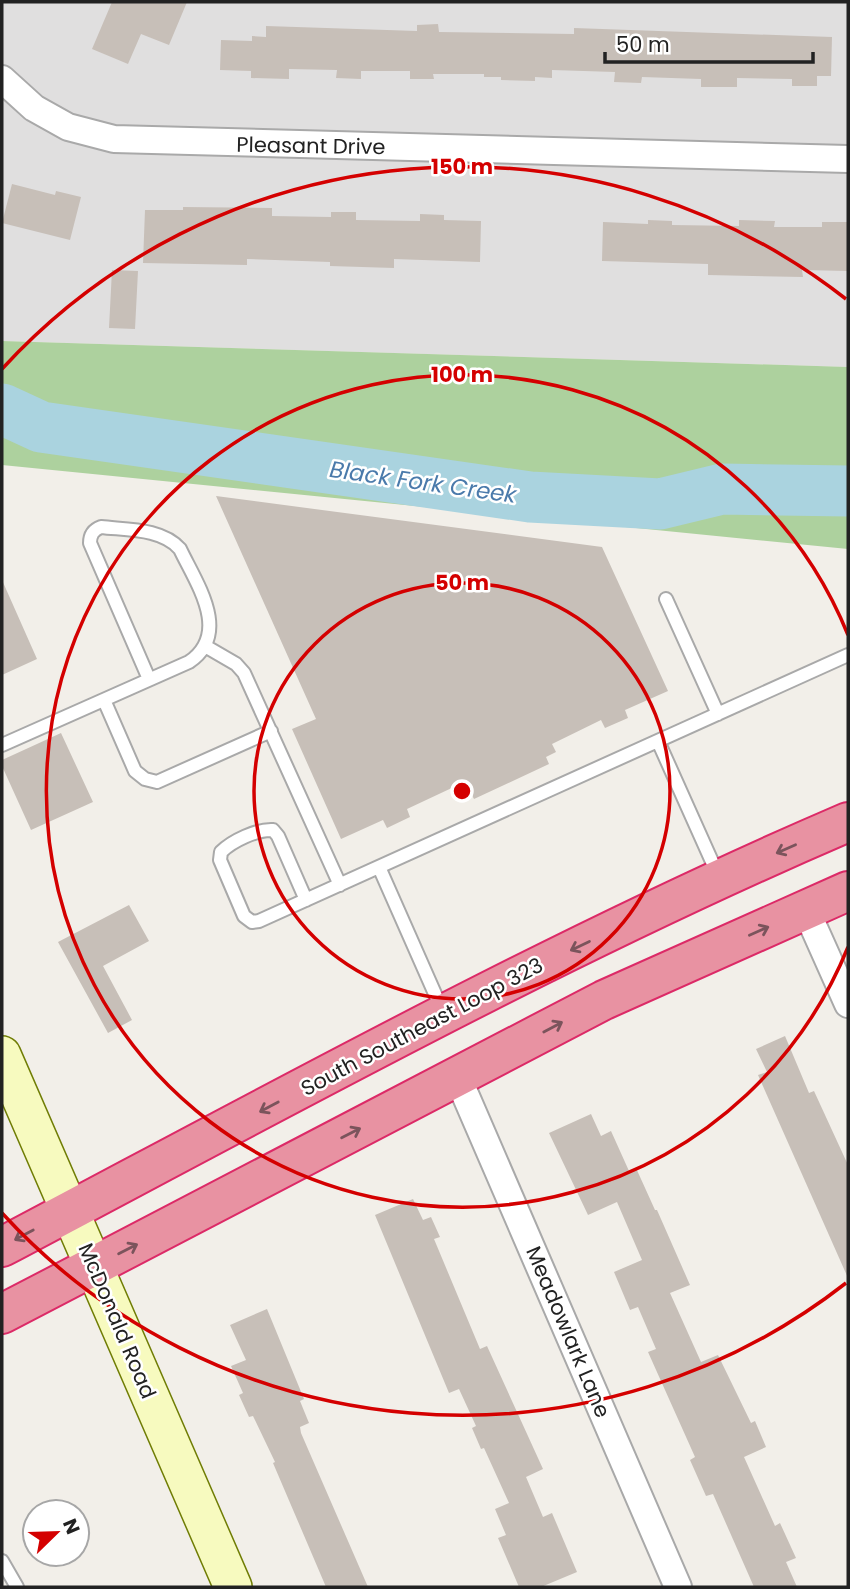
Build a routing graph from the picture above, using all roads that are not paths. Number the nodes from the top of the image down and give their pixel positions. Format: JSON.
{"nodes":[{"id":1,"x":2,"y":79,"type":"edge"},
{"id":2,"x":848,"y":159,"type":"edge"},
{"id":3,"x":666,"y":599,"type":"dead end"},
{"id":4,"x":205,"y":646,"type":"junction"},
{"id":5,"x":848,"y":655,"type":"edge"},
{"id":6,"x":149,"y":679,"type":"junction"},
{"id":7,"x":104,"y":700,"type":"junction"},
{"id":8,"x":718,"y":714,"type":"junction"},
{"id":9,"x":271,"y":731,"type":"junction"},
{"id":10,"x":658,"y":741,"type":"junction"},
{"id":11,"x":2,"y":746,"type":"edge"},
{"id":12,"x":848,"y":822,"type":"edge"},
{"id":13,"x":379,"y":867,"type":"junction"},
{"id":14,"x":720,"y":879,"type":"junction"},
{"id":15,"x":340,"y":885,"type":"junction"},
{"id":16,"x":848,"y":891,"type":"edge"},
{"id":17,"x":306,"y":900,"type":"junction"},
{"id":18,"x":806,"y":910,"type":"junction"},
{"id":19,"x":848,"y":1004,"type":"edge"},
{"id":20,"x":445,"y":1015,"type":"junction"},
{"id":21,"x":2,"y":1055,"type":"edge"},
{"id":22,"x":458,"y":1078,"type":"junction"},
{"id":23,"x":70,"y":1211,"type":"junction"},
{"id":24,"x":2,"y":1247,"type":"edge"},
{"id":25,"x":93,"y":1266,"type":"junction"},
{"id":26,"x":2,"y":1314,"type":"edge"},
{"id":27,"x":2,"y":1561,"type":"edge"},
{"id":28,"x":17,"y":1587,"type":"edge"},
{"id":29,"x":233,"y":1587,"type":"edge"},
{"id":30,"x":678,"y":1587,"type":"edge"}],
"edges":[{"from":1,"to":2,"type":"street","name":"Pleasant Drive"},
{"from":3,"to":8,"type":"lane"},
{"from":4,"to":6,"type":"lane"},
{"from":4,"to":6,"type":"lane"},
{"from":4,"to":9,"type":"lane"},
{"from":5,"to":8,"type":"lane"},
{"from":6,"to":7,"type":"lane"},
{"from":7,"to":9,"type":"lane"},
{"from":7,"to":11,"type":"lane"},
{"from":8,"to":10,"type":"lane"},
{"from":9,"to":15,"type":"lane"},
{"from":10,"to":13,"type":"lane"},
{"from":10,"to":14,"type":"lane"},
{"from":12,"to":14,"type":"highway","name":"South Southeast Loop 323","one_way":true},
{"from":13,"to":15,"type":"lane"},
{"from":13,"to":20,"type":"lane"},
{"from":14,"to":20,"type":"highway","name":"South Southeast Loop 323","one_way":true},
{"from":15,"to":17,"type":"lane"},
{"from":16,"to":18,"type":"highway"},
{"from":17,"to":17,"type":"lane"},
{"from":18,"to":19,"type":"street"},
{"from":22,"to":18,"type":"highway","one_way":true},
{"from":20,"to":23,"type":"highway","name":"South Southeast Loop 323","one_way":true},
{"from":21,"to":23,"type":"street","name":"McDonald Road"},
{"from":25,"to":22,"type":"highway","one_way":true},
{"from":22,"to":30,"type":"street","name":"Meadowlark Lane"},
{"from":23,"to":24,"type":"highway","name":"South Southeast Loop 323","one_way":true},
{"from":23,"to":25,"type":"street","name":"McDonald Road"},
{"from":25,"to":26,"type":"highway"},
{"from":25,"to":29,"type":"street","name":"McDonald Road"},
{"from":27,"to":28,"type":"lane"}]}
